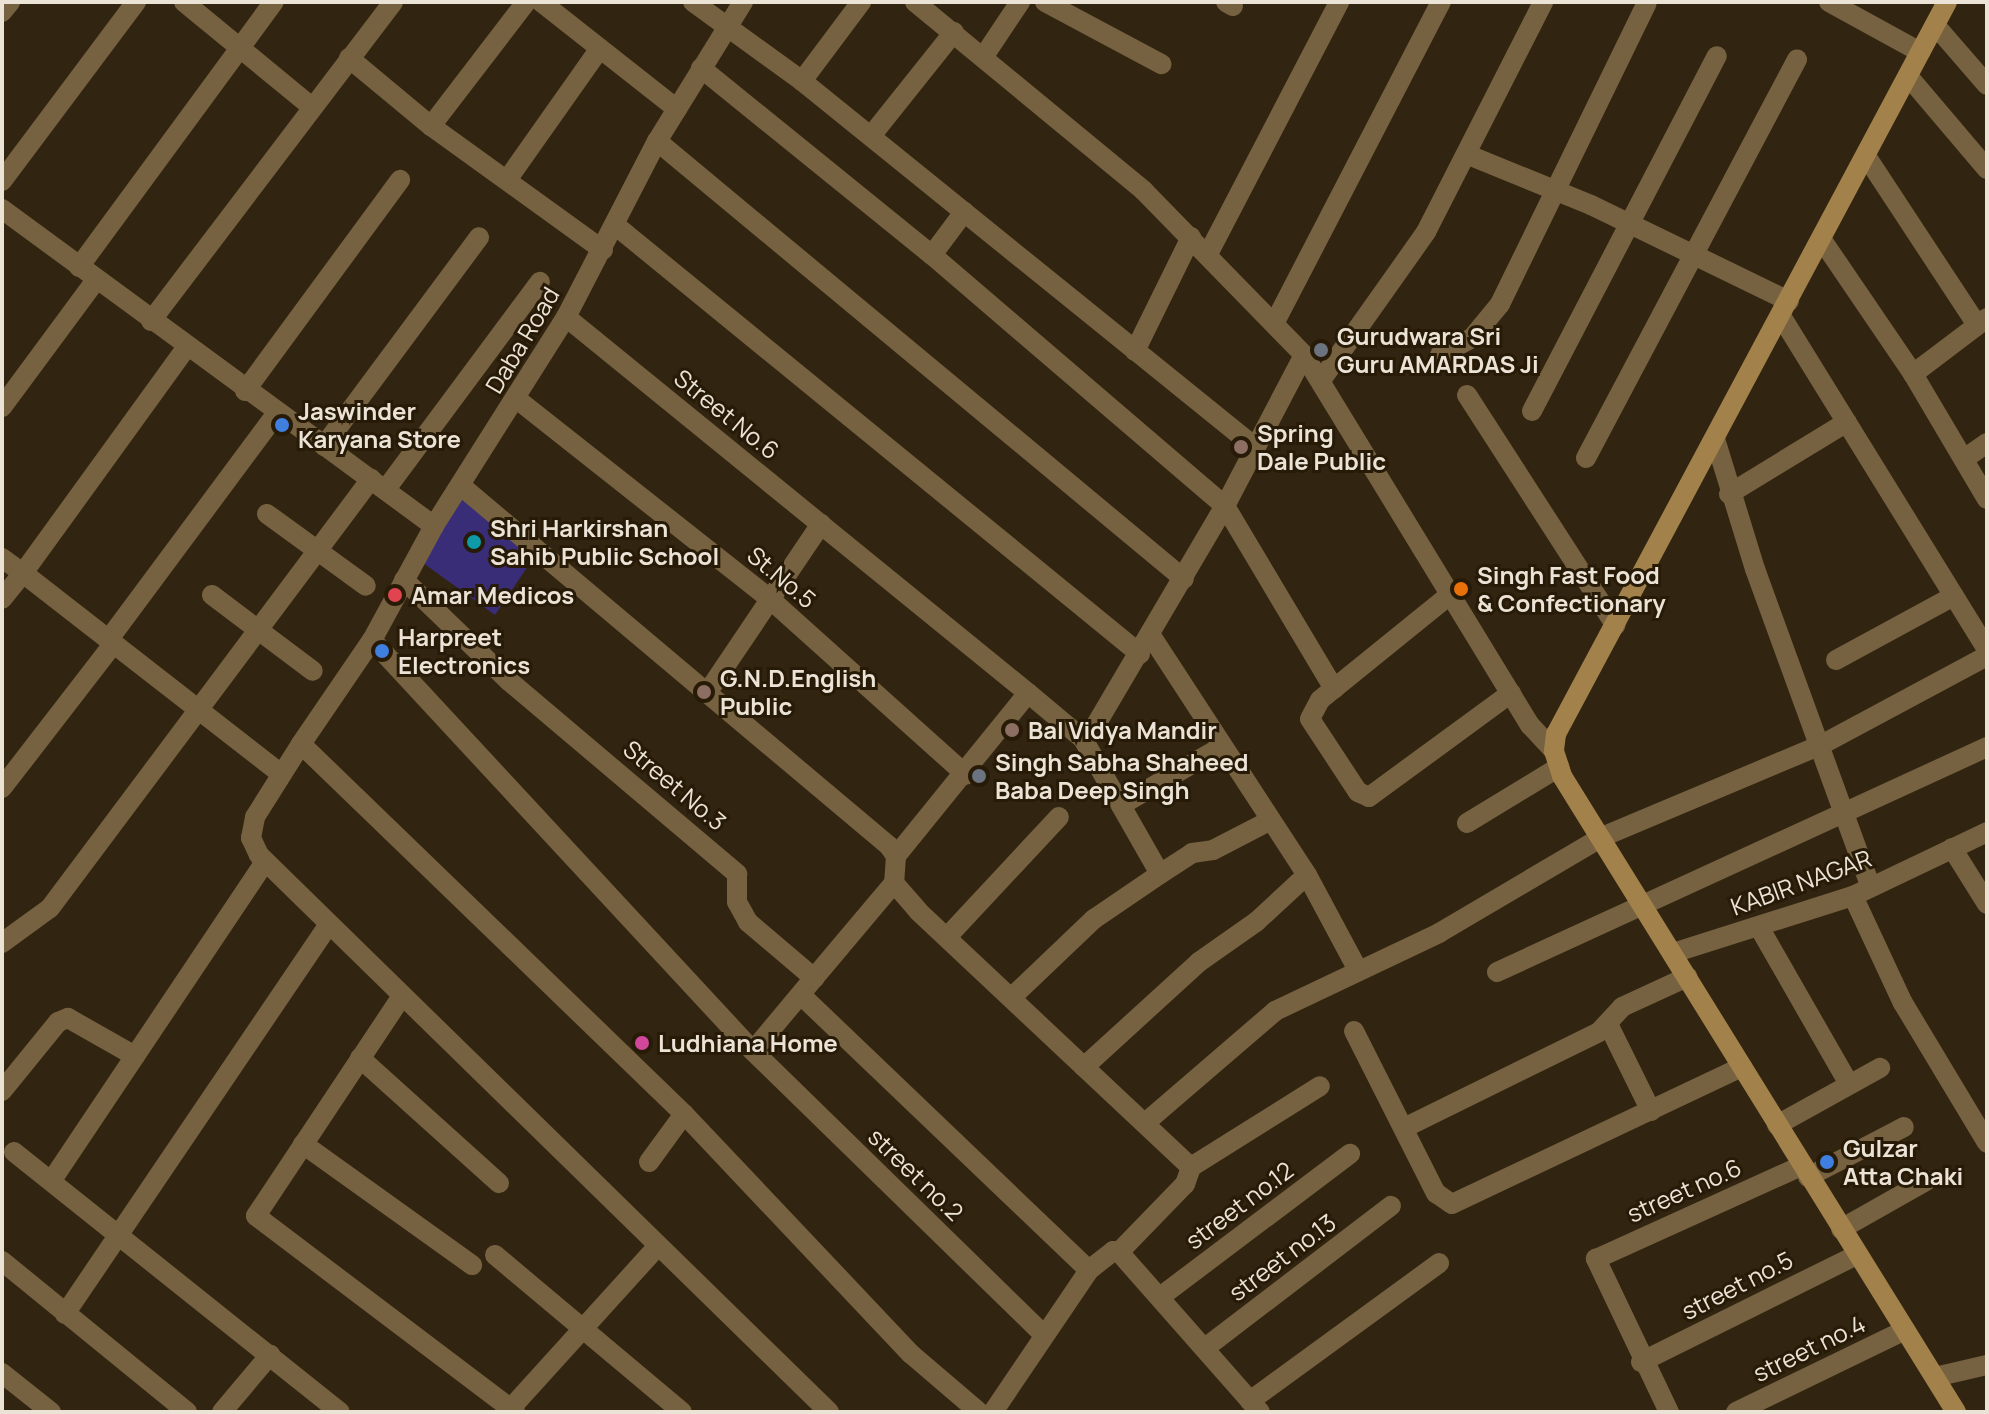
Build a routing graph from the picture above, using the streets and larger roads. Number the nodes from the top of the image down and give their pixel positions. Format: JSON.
{"nodes":[{"id":1,"x":10,"y":2,"type":"edge"},
{"id":2,"x":136,"y":2,"type":"edge"},
{"id":3,"x":184,"y":2,"type":"edge"},
{"id":4,"x":274,"y":2,"type":"edge"},
{"id":5,"x":393,"y":2,"type":"edge"},
{"id":6,"x":526,"y":2,"type":"edge"},
{"id":7,"x":541,"y":2,"type":"edge"},
{"id":8,"x":693,"y":2,"type":"edge"},
{"id":9,"x":743,"y":2,"type":"edge"},
{"id":10,"x":861,"y":2,"type":"edge"},
{"id":11,"x":915,"y":2,"type":"edge"},
{"id":12,"x":1020,"y":2,"type":"edge"},
{"id":13,"x":1045,"y":2,"type":"edge"},
{"id":14,"x":1339,"y":2,"type":"edge"},
{"id":15,"x":1441,"y":2,"type":"edge"},
{"id":16,"x":1543,"y":2,"type":"edge"},
{"id":17,"x":1829,"y":2,"type":"edge"},
{"id":18,"x":1947,"y":2,"type":"edge"},
{"id":19,"x":1646,"y":4,"type":"dead end"},
{"id":20,"x":2,"y":12,"type":"edge"},
{"id":21,"x":1935,"y":25,"type":"junction"},
{"id":22,"x":726,"y":28,"type":"junction"},
{"id":23,"x":954,"y":32,"type":"junction"},
{"id":24,"x":238,"y":46,"type":"junction"},
{"id":25,"x":600,"y":48,"type":"junction"},
{"id":26,"x":1920,"y":52,"type":"junction"},
{"id":27,"x":984,"y":56,"type":"junction"},
{"id":28,"x":1717,"y":56,"type":"dead end"},
{"id":29,"x":349,"y":58,"type":"junction"},
{"id":30,"x":1797,"y":59,"type":"dead end"},
{"id":31,"x":1161,"y":64,"type":"dead end"},
{"id":32,"x":701,"y":68,"type":"junction"},
{"id":33,"x":1908,"y":76,"type":"junction"},
{"id":34,"x":802,"y":81,"type":"junction"},
{"id":35,"x":1987,"y":85,"type":"edge"},
{"id":36,"x":312,"y":107,"type":"junction"},
{"id":37,"x":677,"y":109,"type":"junction"},
{"id":38,"x":431,"y":126,"type":"junction"},
{"id":39,"x":871,"y":136,"type":"junction"},
{"id":40,"x":657,"y":141,"type":"junction"},
{"id":41,"x":1466,"y":154,"type":"junction"},
{"id":42,"x":1866,"y":156,"type":"junction"},
{"id":43,"x":1987,"y":169,"type":"edge"},
{"id":44,"x":400,"y":180,"type":"dead end"},
{"id":45,"x":507,"y":180,"type":"junction"},
{"id":46,"x":2,"y":181,"type":"edge"},
{"id":47,"x":1555,"y":192,"type":"junction"},
{"id":48,"x":964,"y":212,"type":"junction"},
{"id":49,"x":4,"y":215,"type":"edge"},
{"id":50,"x":1629,"y":224,"type":"junction"},
{"id":51,"x":615,"y":225,"type":"junction"},
{"id":52,"x":479,"y":237,"type":"dead end"},
{"id":53,"x":1191,"y":237,"type":"junction"},
{"id":54,"x":1822,"y":240,"type":"junction"},
{"id":55,"x":603,"y":250,"type":"junction"},
{"id":56,"x":1208,"y":254,"type":"junction"},
{"id":57,"x":932,"y":255,"type":"junction"},
{"id":58,"x":1697,"y":255,"type":"junction"},
{"id":59,"x":79,"y":267,"type":"junction"},
{"id":60,"x":96,"y":280,"type":"junction"},
{"id":61,"x":540,"y":282,"type":"dead end"},
{"id":62,"x":1785,"y":309,"type":"junction"},
{"id":63,"x":566,"y":317,"type":"junction"},
{"id":64,"x":151,"y":321,"type":"junction"},
{"id":65,"x":1275,"y":322,"type":"junction"},
{"id":66,"x":1982,"y":322,"type":"edge"},
{"id":67,"x":186,"y":348,"type":"junction"},
{"id":68,"x":1135,"y":351,"type":"junction"},
{"id":69,"x":1304,"y":355,"type":"junction"},
{"id":70,"x":1440,"y":355,"type":"dead end"},
{"id":71,"x":1913,"y":374,"type":"junction"},
{"id":72,"x":1322,"y":379,"type":"junction"},
{"id":73,"x":245,"y":391,"type":"junction"},
{"id":74,"x":1467,"y":395,"type":"dead end"},
{"id":75,"x":518,"y":400,"type":"junction"},
{"id":76,"x":2,"y":407,"type":"edge"},
{"id":77,"x":1532,"y":411,"type":"dead end"},
{"id":78,"x":276,"y":414,"type":"junction"},
{"id":79,"x":1847,"y":422,"type":"junction"},
{"id":80,"x":1715,"y":439,"type":"junction"},
{"id":81,"x":1987,"y":443,"type":"edge"},
{"id":82,"x":324,"y":446,"type":"junction"},
{"id":83,"x":1256,"y":448,"type":"junction"},
{"id":84,"x":1586,"y":458,"type":"dead end"},
{"id":85,"x":1964,"y":459,"type":"junction"},
{"id":86,"x":379,"y":484,"type":"junction"},
{"id":87,"x":460,"y":485,"type":"junction"},
{"id":88,"x":1729,"y":494,"type":"junction"},
{"id":89,"x":1987,"y":499,"type":"edge"},
{"id":90,"x":1225,"y":506,"type":"junction"},
{"id":91,"x":267,"y":514,"type":"dead end"},
{"id":92,"x":821,"y":524,"type":"junction"},
{"id":93,"x":434,"y":526,"type":"junction"},
{"id":94,"x":318,"y":550,"type":"junction"},
{"id":95,"x":2,"y":558,"type":"edge"},
{"id":96,"x":23,"y":573,"type":"junction"},
{"id":97,"x":1184,"y":579,"type":"junction"},
{"id":98,"x":404,"y":580,"type":"junction"},
{"id":99,"x":366,"y":586,"type":"dead end"},
{"id":100,"x":1452,"y":593,"type":"junction"},
{"id":101,"x":212,"y":595,"type":"dead end"},
{"id":102,"x":1954,"y":596,"type":"junction"},
{"id":103,"x":2,"y":599,"type":"edge"},
{"id":104,"x":770,"y":599,"type":"junction"},
{"id":105,"x":1615,"y":625,"type":"junction"},
{"id":106,"x":261,"y":631,"type":"junction"},
{"id":107,"x":1150,"y":634,"type":"junction"},
{"id":108,"x":372,"y":640,"type":"junction"},
{"id":109,"x":112,"y":641,"type":"junction"},
{"id":110,"x":1987,"y":650,"type":"edge"},
{"id":111,"x":1140,"y":654,"type":"junction"},
{"id":112,"x":1987,"y":656,"type":"edge"},
{"id":113,"x":1836,"y":660,"type":"dead end"},
{"id":114,"x":313,"y":671,"type":"dead end"},
{"id":115,"x":1334,"y":689,"type":"junction"},
{"id":116,"x":707,"y":693,"type":"junction"},
{"id":117,"x":1028,"y":693,"type":"junction"},
{"id":118,"x":1511,"y":693,"type":"junction"},
{"id":119,"x":199,"y":712,"type":"junction"},
{"id":120,"x":1083,"y":739,"type":"junction"},
{"id":121,"x":301,"y":744,"type":"junction"},
{"id":122,"x":1821,"y":745,"type":"junction"},
{"id":123,"x":1221,"y":747,"type":"junction"},
{"id":124,"x":1987,"y":747,"type":"edge"},
{"id":125,"x":1556,"y":759,"type":"junction"},
{"id":126,"x":281,"y":774,"type":"junction"},
{"id":127,"x":966,"y":775,"type":"junction"},
{"id":128,"x":2,"y":788,"type":"edge"},
{"id":129,"x":1121,"y":805,"type":"junction"},
{"id":130,"x":1843,"y":815,"type":"junction"},
{"id":131,"x":1059,"y":817,"type":"dead end"},
{"id":132,"x":1271,"y":820,"type":"junction"},
{"id":133,"x":1467,"y":823,"type":"dead end"},
{"id":134,"x":1987,"y":832,"type":"edge"},
{"id":135,"x":1602,"y":837,"type":"junction"},
{"id":136,"x":1952,"y":848,"type":"junction"},
{"id":137,"x":896,"y":856,"type":"junction"},
{"id":138,"x":265,"y":862,"type":"junction"},
{"id":139,"x":1160,"y":874,"type":"junction"},
{"id":140,"x":1307,"y":875,"type":"junction"},
{"id":141,"x":894,"y":883,"type":"junction"},
{"id":142,"x":1862,"y":892,"type":"junction"},
{"id":143,"x":1987,"y":904,"type":"edge"},
{"id":144,"x":1643,"y":905,"type":"junction"},
{"id":145,"x":328,"y":925,"type":"junction"},
{"id":146,"x":1759,"y":927,"type":"junction"},
{"id":147,"x":947,"y":937,"type":"junction"},
{"id":148,"x":2,"y":943,"type":"edge"},
{"id":149,"x":1673,"y":953,"type":"junction"},
{"id":150,"x":1358,"y":970,"type":"junction"},
{"id":151,"x":1497,"y":972,"type":"dead end"},
{"id":152,"x":1687,"y":977,"type":"junction"},
{"id":153,"x":814,"y":978,"type":"junction"},
{"id":154,"x":801,"y":995,"type":"junction"},
{"id":155,"x":402,"y":996,"type":"junction"},
{"id":156,"x":1012,"y":997,"type":"junction"},
{"id":157,"x":1608,"y":1024,"type":"junction"},
{"id":158,"x":1354,"y":1031,"type":"dead end"},
{"id":159,"x":753,"y":1051,"type":"junction"},
{"id":160,"x":135,"y":1056,"type":"junction"},
{"id":161,"x":360,"y":1058,"type":"junction"},
{"id":162,"x":1084,"y":1067,"type":"junction"},
{"id":163,"x":1742,"y":1067,"type":"junction"},
{"id":164,"x":1880,"y":1068,"type":"dead end"},
{"id":165,"x":1849,"y":1084,"type":"junction"},
{"id":166,"x":1320,"y":1086,"type":"dead end"},
{"id":167,"x":2,"y":1091,"type":"edge"},
{"id":168,"x":1651,"y":1111,"type":"junction"},
{"id":169,"x":684,"y":1114,"type":"junction"},
{"id":170,"x":1145,"y":1123,"type":"junction"},
{"id":171,"x":1777,"y":1125,"type":"junction"},
{"id":172,"x":1904,"y":1127,"type":"dead end"},
{"id":173,"x":1404,"y":1128,"type":"junction"},
{"id":174,"x":1987,"y":1143,"type":"edge"},
{"id":175,"x":303,"y":1144,"type":"junction"},
{"id":176,"x":14,"y":1152,"type":"dead end"},
{"id":177,"x":1350,"y":1154,"type":"dead end"},
{"id":178,"x":649,"y":1162,"type":"dead end"},
{"id":179,"x":1191,"y":1167,"type":"junction"},
{"id":180,"x":1805,"y":1171,"type":"junction"},
{"id":181,"x":52,"y":1180,"type":"junction"},
{"id":182,"x":1926,"y":1181,"type":"dead end"},
{"id":183,"x":499,"y":1183,"type":"dead end"},
{"id":184,"x":1391,"y":1206,"type":"dead end"},
{"id":185,"x":1841,"y":1229,"type":"junction"},
{"id":186,"x":121,"y":1237,"type":"junction"},
{"id":187,"x":657,"y":1247,"type":"junction"},
{"id":188,"x":1119,"y":1252,"type":"junction"},
{"id":189,"x":495,"y":1255,"type":"dead end"},
{"id":190,"x":1857,"y":1255,"type":"junction"},
{"id":191,"x":2,"y":1261,"type":"edge"},
{"id":192,"x":1439,"y":1263,"type":"dead end"},
{"id":193,"x":472,"y":1265,"type":"dead end"},
{"id":194,"x":1089,"y":1270,"type":"junction"},
{"id":195,"x":1160,"y":1297,"type":"junction"},
{"id":196,"x":65,"y":1314,"type":"junction"},
{"id":197,"x":583,"y":1327,"type":"junction"},
{"id":198,"x":1905,"y":1330,"type":"junction"},
{"id":199,"x":1043,"y":1334,"type":"junction"},
{"id":200,"x":1205,"y":1348,"type":"junction"},
{"id":201,"x":270,"y":1355,"type":"junction"},
{"id":202,"x":1641,"y":1362,"type":"junction"},
{"id":203,"x":1987,"y":1365,"type":"edge"},
{"id":204,"x":2,"y":1373,"type":"edge"},
{"id":205,"x":1935,"y":1377,"type":"junction"},
{"id":206,"x":1255,"y":1406,"type":"edge"},
{"id":207,"x":513,"y":1410,"type":"edge"},
{"id":208,"x":1955,"y":1411,"type":"edge"},
{"id":209,"x":51,"y":1412,"type":"edge"},
{"id":210,"x":187,"y":1412,"type":"edge"},
{"id":211,"x":222,"y":1412,"type":"edge"},
{"id":212,"x":340,"y":1412,"type":"edge"},
{"id":213,"x":682,"y":1412,"type":"edge"},
{"id":214,"x":829,"y":1412,"type":"edge"},
{"id":215,"x":979,"y":1412,"type":"edge"},
{"id":216,"x":993,"y":1412,"type":"edge"},
{"id":217,"x":1669,"y":1412,"type":"edge"},
{"id":218,"x":1736,"y":1412,"type":"edge"}],
"edges":[{"from":1,"to":20,"type":"street"},
{"from":2,"to":46,"type":"street"},
{"from":3,"to":24,"type":"street"},
{"from":4,"to":24,"type":"street"},
{"from":5,"to":29,"type":"street"},
{"from":6,"to":38,"type":"street"},
{"from":7,"to":25,"type":"street"},
{"from":8,"to":22,"type":"street"},
{"from":9,"to":22,"type":"street","name":"Daba Road"},
{"from":10,"to":34,"type":"street"},
{"from":11,"to":23,"type":"street"},
{"from":12,"to":27,"type":"street"},
{"from":13,"to":31,"type":"street"},
{"from":14,"to":56,"type":"street"},
{"from":15,"to":65,"type":"street"},
{"from":16,"to":41,"type":"street"},
{"from":17,"to":26,"type":"street"},
{"from":18,"to":21,"type":"street"},
{"from":19,"to":47,"type":"street"},
{"from":21,"to":26,"type":"street"},
{"from":21,"to":35,"type":"street"},
{"from":22,"to":32,"type":"street","name":"Daba Road"},
{"from":22,"to":34,"type":"street"},
{"from":23,"to":27,"type":"street"},
{"from":23,"to":39,"type":"street"},
{"from":24,"to":36,"type":"street"},
{"from":24,"to":59,"type":"street"},
{"from":25,"to":37,"type":"street"},
{"from":25,"to":45,"type":"street"},
{"from":26,"to":33,"type":"street"},
{"from":27,"to":53,"type":"street"},
{"from":28,"to":50,"type":"street"},
{"from":29,"to":36,"type":"street"},
{"from":29,"to":38,"type":"street"},
{"from":30,"to":58,"type":"street"},
{"from":32,"to":37,"type":"street","name":"Daba Road"},
{"from":32,"to":57,"type":"street"},
{"from":33,"to":42,"type":"street"},
{"from":33,"to":43,"type":"street"},
{"from":34,"to":39,"type":"street"},
{"from":36,"to":64,"type":"street"},
{"from":37,"to":40,"type":"street","name":"Daba Road"},
{"from":38,"to":45,"type":"street"},
{"from":39,"to":48,"type":"street"},
{"from":40,"to":51,"type":"street","name":"Daba Road"},
{"from":40,"to":97,"type":"street"},
{"from":41,"to":47,"type":"street"},
{"from":41,"to":72,"type":"street"},
{"from":42,"to":54,"type":"street"},
{"from":42,"to":66,"type":"street"},
{"from":44,"to":73,"type":"street"},
{"from":45,"to":55,"type":"street"},
{"from":47,"to":50,"type":"street"},
{"from":47,"to":70,"type":"street"},
{"from":48,"to":57,"type":"street"},
{"from":48,"to":68,"type":"street"},
{"from":49,"to":59,"type":"street"},
{"from":50,"to":58,"type":"street"},
{"from":50,"to":77,"type":"street"},
{"from":51,"to":55,"type":"street","name":"Daba Road"},
{"from":51,"to":111,"type":"street"},
{"from":52,"to":82,"type":"street"},
{"from":53,"to":56,"type":"street"},
{"from":53,"to":68,"type":"street"},
{"from":54,"to":62,"type":"street"},
{"from":54,"to":71,"type":"street"},
{"from":55,"to":63,"type":"street","name":"Daba Road"},
{"from":56,"to":65,"type":"street"},
{"from":57,"to":90,"type":"street"},
{"from":58,"to":62,"type":"street"},
{"from":58,"to":84,"type":"street"},
{"from":59,"to":60,"type":"street"},
{"from":60,"to":64,"type":"street"},
{"from":60,"to":76,"type":"street"},
{"from":61,"to":86,"type":"street"},
{"from":62,"to":79,"type":"street"},
{"from":62,"to":80,"type":"street"},
{"from":63,"to":75,"type":"street","name":"Daba Road"},
{"from":63,"to":92,"type":"street","name":"Street No.6"},
{"from":64,"to":67,"type":"street"},
{"from":65,"to":69,"type":"street"},
{"from":66,"to":71,"type":"street"},
{"from":67,"to":73,"type":"street"},
{"from":67,"to":96,"type":"street"},
{"from":68,"to":83,"type":"street"},
{"from":69,"to":72,"type":"street"},
{"from":69,"to":83,"type":"street"},
{"from":71,"to":85,"type":"street"},
{"from":72,"to":100,"type":"street"},
{"from":73,"to":78,"type":"street"},
{"from":74,"to":105,"type":"street"},
{"from":75,"to":87,"type":"street","name":"Daba Road"},
{"from":75,"to":104,"type":"street","name":"St.No.5"},
{"from":78,"to":82,"type":"street"},
{"from":78,"to":109,"type":"street"},
{"from":79,"to":88,"type":"street"},
{"from":79,"to":102,"type":"street"},
{"from":80,"to":88,"type":"street"},
{"from":80,"to":105,"type":"street"},
{"from":81,"to":85,"type":"street"},
{"from":82,"to":86,"type":"street"},
{"from":83,"to":90,"type":"street"},
{"from":85,"to":89,"type":"street"},
{"from":86,"to":93,"type":"street"},
{"from":86,"to":94,"type":"street"},
{"from":87,"to":93,"type":"street","name":"Daba Road"},
{"from":87,"to":116,"type":"street"},
{"from":88,"to":122,"type":"street"},
{"from":90,"to":97,"type":"street"},
{"from":90,"to":115,"type":"street"},
{"from":91,"to":94,"type":"street"},
{"from":92,"to":104,"type":"street"},
{"from":92,"to":117,"type":"street","name":"Street No.6"},
{"from":93,"to":98,"type":"street","name":"Daba Road"},
{"from":94,"to":99,"type":"street"},
{"from":94,"to":106,"type":"street"},
{"from":95,"to":96,"type":"street"},
{"from":96,"to":103,"type":"street"},
{"from":96,"to":109,"type":"street"},
{"from":97,"to":107,"type":"street"},
{"from":98,"to":108,"type":"street","name":"Daba Road"},
{"from":98,"to":153,"type":"street","name":"Street No.3"},
{"from":100,"to":115,"type":"street"},
{"from":100,"to":118,"type":"street"},
{"from":101,"to":106,"type":"street"},
{"from":102,"to":110,"type":"street"},
{"from":102,"to":113,"type":"street"},
{"from":104,"to":116,"type":"street"},
{"from":104,"to":127,"type":"street","name":"St.No.5"},
{"from":105,"to":125,"type":"street"},
{"from":106,"to":114,"type":"street"},
{"from":106,"to":119,"type":"street"},
{"from":107,"to":111,"type":"street"},
{"from":107,"to":123,"type":"street"},
{"from":108,"to":121,"type":"street","name":"Daba Road"},
{"from":108,"to":159,"type":"street","name":"street no.2"},
{"from":109,"to":119,"type":"street"},
{"from":109,"to":128,"type":"street"},
{"from":111,"to":120,"type":"street"},
{"from":112,"to":122,"type":"street"},
{"from":115,"to":118,"type":"street"},
{"from":116,"to":137,"type":"street"},
{"from":117,"to":120,"type":"street","name":"Street No.6"},
{"from":117,"to":127,"type":"street"},
{"from":118,"to":125,"type":"street"},
{"from":119,"to":126,"type":"street"},
{"from":119,"to":148,"type":"street"},
{"from":120,"to":129,"type":"street"},
{"from":121,"to":126,"type":"street","name":"Daba Road"},
{"from":121,"to":169,"type":"street"},
{"from":122,"to":130,"type":"street"},
{"from":122,"to":135,"type":"street"},
{"from":123,"to":129,"type":"street"},
{"from":123,"to":132,"type":"street"},
{"from":124,"to":130,"type":"street"},
{"from":125,"to":133,"type":"street"},
{"from":125,"to":135,"type":"street"},
{"from":126,"to":138,"type":"street","name":"Daba Road"},
{"from":127,"to":137,"type":"street"},
{"from":129,"to":139,"type":"street"},
{"from":130,"to":142,"type":"street"},
{"from":130,"to":144,"type":"street"},
{"from":131,"to":147,"type":"street"},
{"from":132,"to":139,"type":"street"},
{"from":132,"to":140,"type":"street"},
{"from":134,"to":136,"type":"street","name":"KABIR NAGAR"},
{"from":135,"to":144,"type":"street"},
{"from":135,"to":150,"type":"street"},
{"from":136,"to":142,"type":"street","name":"KABIR NAGAR"},
{"from":136,"to":143,"type":"street"},
{"from":137,"to":141,"type":"street"},
{"from":138,"to":145,"type":"street"},
{"from":138,"to":160,"type":"street"},
{"from":139,"to":156,"type":"street"},
{"from":140,"to":150,"type":"street"},
{"from":140,"to":162,"type":"street"},
{"from":141,"to":147,"type":"street"},
{"from":141,"to":153,"type":"street"},
{"from":142,"to":146,"type":"street","name":"KABIR NAGAR"},
{"from":142,"to":174,"type":"street"},
{"from":144,"to":149,"type":"street"},
{"from":144,"to":151,"type":"street"},
{"from":145,"to":155,"type":"street"},
{"from":145,"to":186,"type":"street"},
{"from":146,"to":149,"type":"street","name":"KABIR NAGAR"},
{"from":146,"to":165,"type":"street"},
{"from":147,"to":156,"type":"street"},
{"from":149,"to":152,"type":"street"},
{"from":150,"to":170,"type":"street"},
{"from":152,"to":157,"type":"street"},
{"from":152,"to":163,"type":"street"},
{"from":153,"to":154,"type":"street"},
{"from":154,"to":159,"type":"street"},
{"from":154,"to":194,"type":"street"},
{"from":155,"to":161,"type":"street"},
{"from":155,"to":187,"type":"street"},
{"from":156,"to":162,"type":"street"},
{"from":157,"to":168,"type":"street"},
{"from":157,"to":173,"type":"street"},
{"from":158,"to":173,"type":"street"},
{"from":159,"to":199,"type":"street","name":"street no.2"},
{"from":160,"to":167,"type":"street"},
{"from":160,"to":181,"type":"street"},
{"from":161,"to":175,"type":"street"},
{"from":161,"to":183,"type":"street"},
{"from":162,"to":170,"type":"street"},
{"from":163,"to":168,"type":"street"},
{"from":163,"to":171,"type":"street"},
{"from":164,"to":165,"type":"street"},
{"from":165,"to":171,"type":"street"},
{"from":166,"to":179,"type":"street"},
{"from":168,"to":173,"type":"street"},
{"from":169,"to":178,"type":"street"},
{"from":169,"to":215,"type":"street"},
{"from":170,"to":179,"type":"street"},
{"from":171,"to":180,"type":"street"},
{"from":172,"to":180,"type":"street"},
{"from":175,"to":193,"type":"street"},
{"from":175,"to":207,"type":"street"},
{"from":176,"to":181,"type":"street"},
{"from":177,"to":195,"type":"street","name":"street no.12"},
{"from":179,"to":188,"type":"street"},
{"from":180,"to":185,"type":"street"},
{"from":180,"to":202,"type":"street","name":"street no.6"},
{"from":181,"to":186,"type":"street"},
{"from":182,"to":185,"type":"street"},
{"from":184,"to":200,"type":"street","name":"street no.13"},
{"from":185,"to":190,"type":"street"},
{"from":186,"to":196,"type":"street"},
{"from":186,"to":201,"type":"street"},
{"from":187,"to":197,"type":"street"},
{"from":187,"to":214,"type":"street"},
{"from":188,"to":194,"type":"street"},
{"from":188,"to":195,"type":"street"},
{"from":189,"to":197,"type":"street"},
{"from":190,"to":198,"type":"street"},
{"from":190,"to":202,"type":"street","name":"street no.5"},
{"from":191,"to":196,"type":"street"},
{"from":192,"to":206,"type":"street"},
{"from":194,"to":199,"type":"street"},
{"from":195,"to":200,"type":"street"},
{"from":196,"to":210,"type":"street"},
{"from":197,"to":207,"type":"street"},
{"from":197,"to":213,"type":"street"},
{"from":198,"to":205,"type":"street"},
{"from":198,"to":218,"type":"street","name":"street no.4"},
{"from":199,"to":216,"type":"street"},
{"from":200,"to":206,"type":"street"},
{"from":201,"to":211,"type":"street"},
{"from":201,"to":212,"type":"street"},
{"from":202,"to":217,"type":"street"},
{"from":203,"to":205,"type":"street"},
{"from":204,"to":209,"type":"street"},
{"from":205,"to":208,"type":"street"}]}
